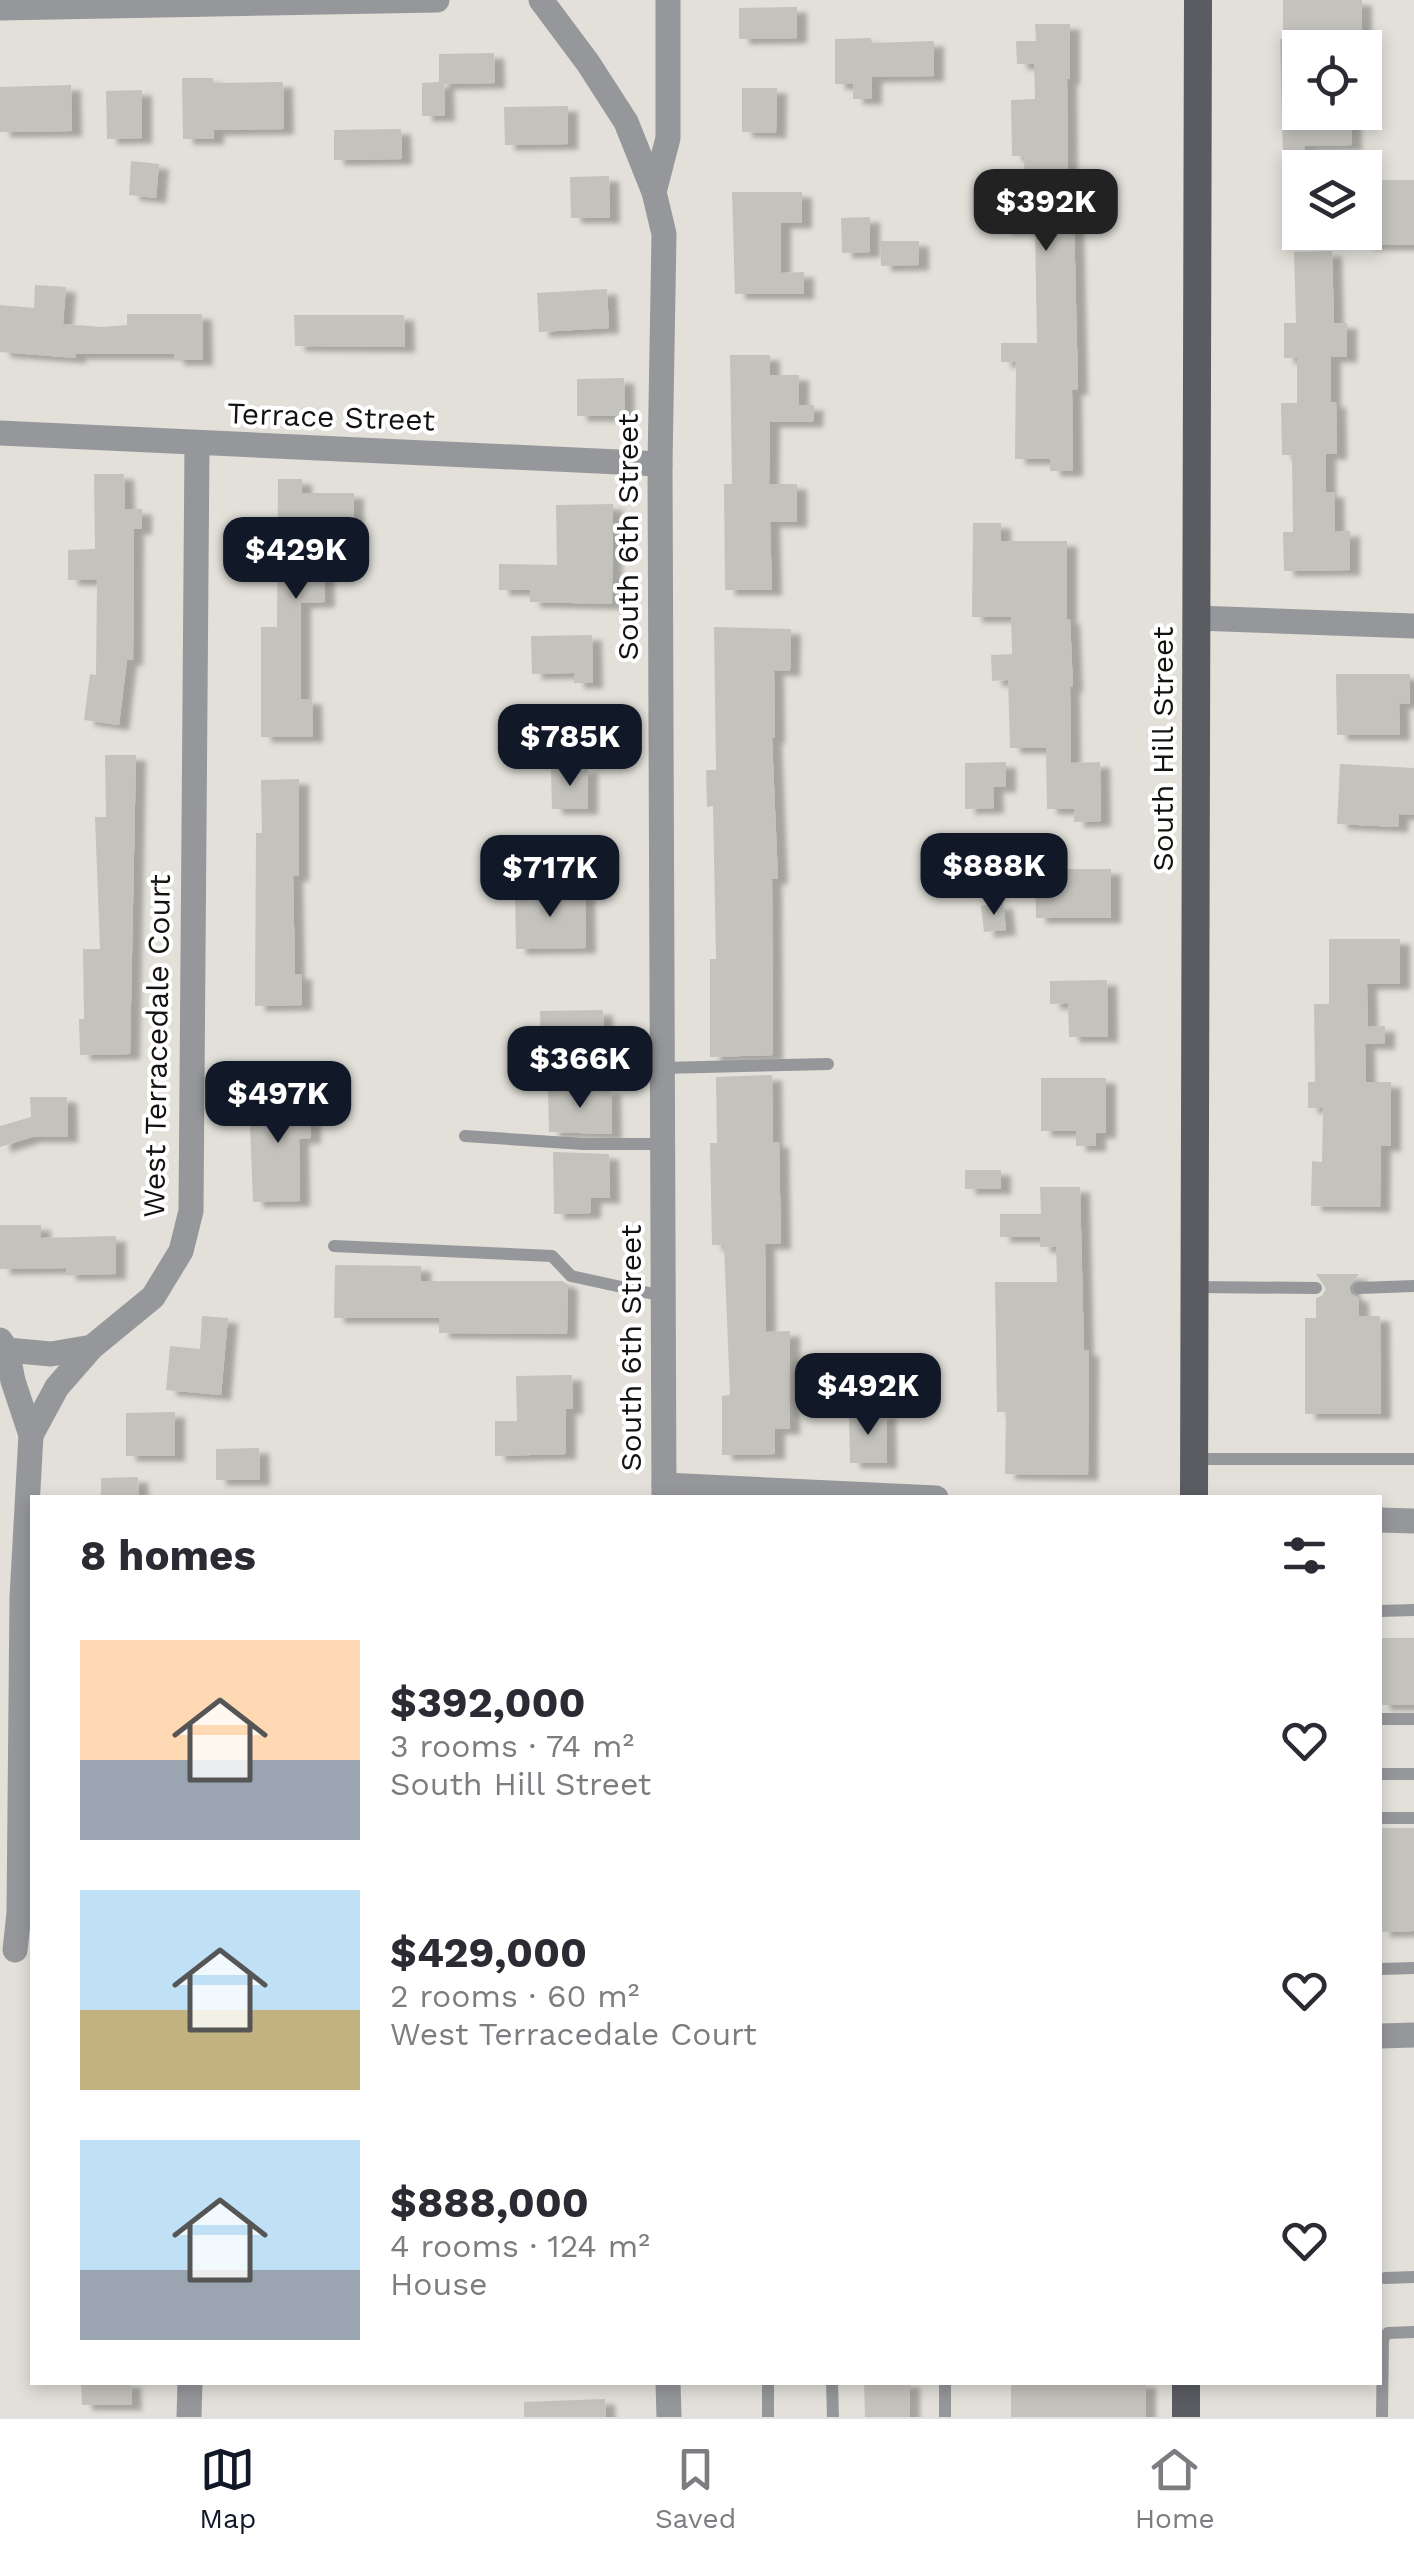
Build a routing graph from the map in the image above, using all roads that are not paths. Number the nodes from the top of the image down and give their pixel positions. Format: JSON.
{"nodes":[{"id":1,"x":437,"y":0,"type":"edge"},
{"id":2,"x":541,"y":0,"type":"edge"},
{"id":3,"x":668,"y":0,"type":"edge"},
{"id":4,"x":1198,"y":0,"type":"edge"},
{"id":5,"x":0,"y":8,"type":"edge"},
{"id":6,"x":654,"y":192,"type":"junction"},
{"id":7,"x":0,"y":433,"type":"edge"},
{"id":8,"x":197,"y":444,"type":"junction"},
{"id":9,"x":660,"y":464,"type":"junction"},
{"id":10,"x":1196,"y":618,"type":"junction"},
{"id":11,"x":1414,"y":626,"type":"edge"},
{"id":12,"x":828,"y":1064,"type":"dead end"},
{"id":13,"x":662,"y":1068,"type":"junction"},
{"id":14,"x":465,"y":1136,"type":"dead end"},
{"id":15,"x":662,"y":1144,"type":"junction"},
{"id":16,"x":334,"y":1246,"type":"dead end"},
{"id":17,"x":1195,"y":1286,"type":"junction"},
{"id":18,"x":1414,"y":1286,"type":"edge"},
{"id":19,"x":1316,"y":1288,"type":"dead end"},
{"id":20,"x":1359,"y":1288,"type":"dead end"},
{"id":21,"x":663,"y":1296,"type":"junction"},
{"id":22,"x":4,"y":1345,"type":"edge"},
{"id":23,"x":92,"y":1347,"type":"junction"},
{"id":24,"x":31,"y":1436,"type":"junction"},
{"id":25,"x":1194,"y":1459,"type":"junction"},
{"id":26,"x":1414,"y":1459,"type":"edge"},
{"id":27,"x":664,"y":1491,"type":"edge"},
{"id":28,"x":819,"y":1495,"type":"edge"},
{"id":29,"x":1194,"y":1495,"type":"edge"},
{"id":30,"x":1382,"y":1520,"type":"edge"},
{"id":31,"x":1414,"y":1522,"type":"edge"},
{"id":32,"x":1382,"y":1610,"type":"edge"},
{"id":33,"x":1414,"y":1610,"type":"edge"},
{"id":34,"x":1382,"y":1719,"type":"edge"},
{"id":35,"x":1414,"y":1719,"type":"edge"},
{"id":36,"x":1382,"y":1774,"type":"edge"},
{"id":37,"x":1414,"y":1774,"type":"edge"},
{"id":38,"x":1382,"y":1818,"type":"edge"},
{"id":39,"x":1414,"y":1818,"type":"edge"},
{"id":40,"x":26,"y":1829,"type":"edge"},
{"id":41,"x":16,"y":1950,"type":"edge"},
{"id":42,"x":1414,"y":1968,"type":"edge"},
{"id":43,"x":1382,"y":1969,"type":"edge"},
{"id":44,"x":1382,"y":2036,"type":"edge"},
{"id":45,"x":1414,"y":2036,"type":"edge"},
{"id":46,"x":1414,"y":2277,"type":"edge"},
{"id":47,"x":1385,"y":2278,"type":"dead end"},
{"id":48,"x":1414,"y":2332,"type":"edge"},
{"id":49,"x":1382,"y":2341,"type":"edge"},
{"id":50,"x":190,"y":2385,"type":"edge"},
{"id":51,"x":668,"y":2385,"type":"edge"},
{"id":52,"x":768,"y":2385,"type":"edge"},
{"id":53,"x":832,"y":2385,"type":"edge"},
{"id":54,"x":945,"y":2385,"type":"edge"},
{"id":55,"x":1186,"y":2385,"type":"edge"},
{"id":56,"x":1381,"y":2385,"type":"edge"},
{"id":57,"x":189,"y":2417,"type":"edge"},
{"id":58,"x":668,"y":2417,"type":"edge"},
{"id":59,"x":768,"y":2417,"type":"edge"},
{"id":60,"x":833,"y":2417,"type":"edge"},
{"id":61,"x":945,"y":2417,"type":"edge"},
{"id":62,"x":1186,"y":2417,"type":"edge"},
{"id":63,"x":1382,"y":2417,"type":"edge"}],
"edges":[{"from":1,"to":5,"type":"street"},
{"from":2,"to":6,"type":"street"},
{"from":3,"to":6,"type":"street","name":"South 6th Street"},
{"from":4,"to":10,"type":"main road","name":"South Hill Street"},
{"from":6,"to":9,"type":"street","name":"South 6th Street"},
{"from":7,"to":8,"type":"street","name":"Terrace Street"},
{"from":8,"to":9,"type":"street","name":"Terrace Street"},
{"from":8,"to":23,"type":"street","name":"West Terracedale Court"},
{"from":9,"to":13,"type":"street","name":"South 6th Street"},
{"from":10,"to":11,"type":"street"},
{"from":10,"to":17,"type":"main road","name":"South Hill Street"},
{"from":12,"to":13,"type":"lane"},
{"from":13,"to":15,"type":"street","name":"South 6th Street"},
{"from":14,"to":15,"type":"lane"},
{"from":15,"to":21,"type":"street","name":"South 6th Street"},
{"from":16,"to":21,"type":"lane"},
{"from":17,"to":19,"type":"lane"},
{"from":17,"to":25,"type":"main road","name":"South Hill Street"},
{"from":18,"to":20,"type":"lane"},
{"from":21,"to":27,"type":"street","name":"South 6th Street"},
{"from":22,"to":23,"type":"street"},
{"from":22,"to":24,"type":"street"},
{"from":23,"to":24,"type":"street","name":"West Terracedale Court"},
{"from":24,"to":40,"type":"street"},
{"from":25,"to":26,"type":"lane"},
{"from":25,"to":29,"type":"main road","name":"South Hill Street"},
{"from":27,"to":28,"type":"street"},
{"from":30,"to":31,"type":"street"},
{"from":32,"to":33,"type":"lane"},
{"from":34,"to":35,"type":"lane"},
{"from":36,"to":37,"type":"lane"},
{"from":38,"to":39,"type":"lane"},
{"from":40,"to":41,"type":"street"},
{"from":42,"to":43,"type":"lane"},
{"from":44,"to":45,"type":"street"},
{"from":46,"to":47,"type":"lane"},
{"from":48,"to":49,"type":"lane"},
{"from":50,"to":57,"type":"street"},
{"from":51,"to":58,"type":"street"},
{"from":52,"to":59,"type":"lane"},
{"from":53,"to":60,"type":"lane"},
{"from":54,"to":61,"type":"lane"},
{"from":55,"to":62,"type":"main road"},
{"from":56,"to":63,"type":"lane"}]}
